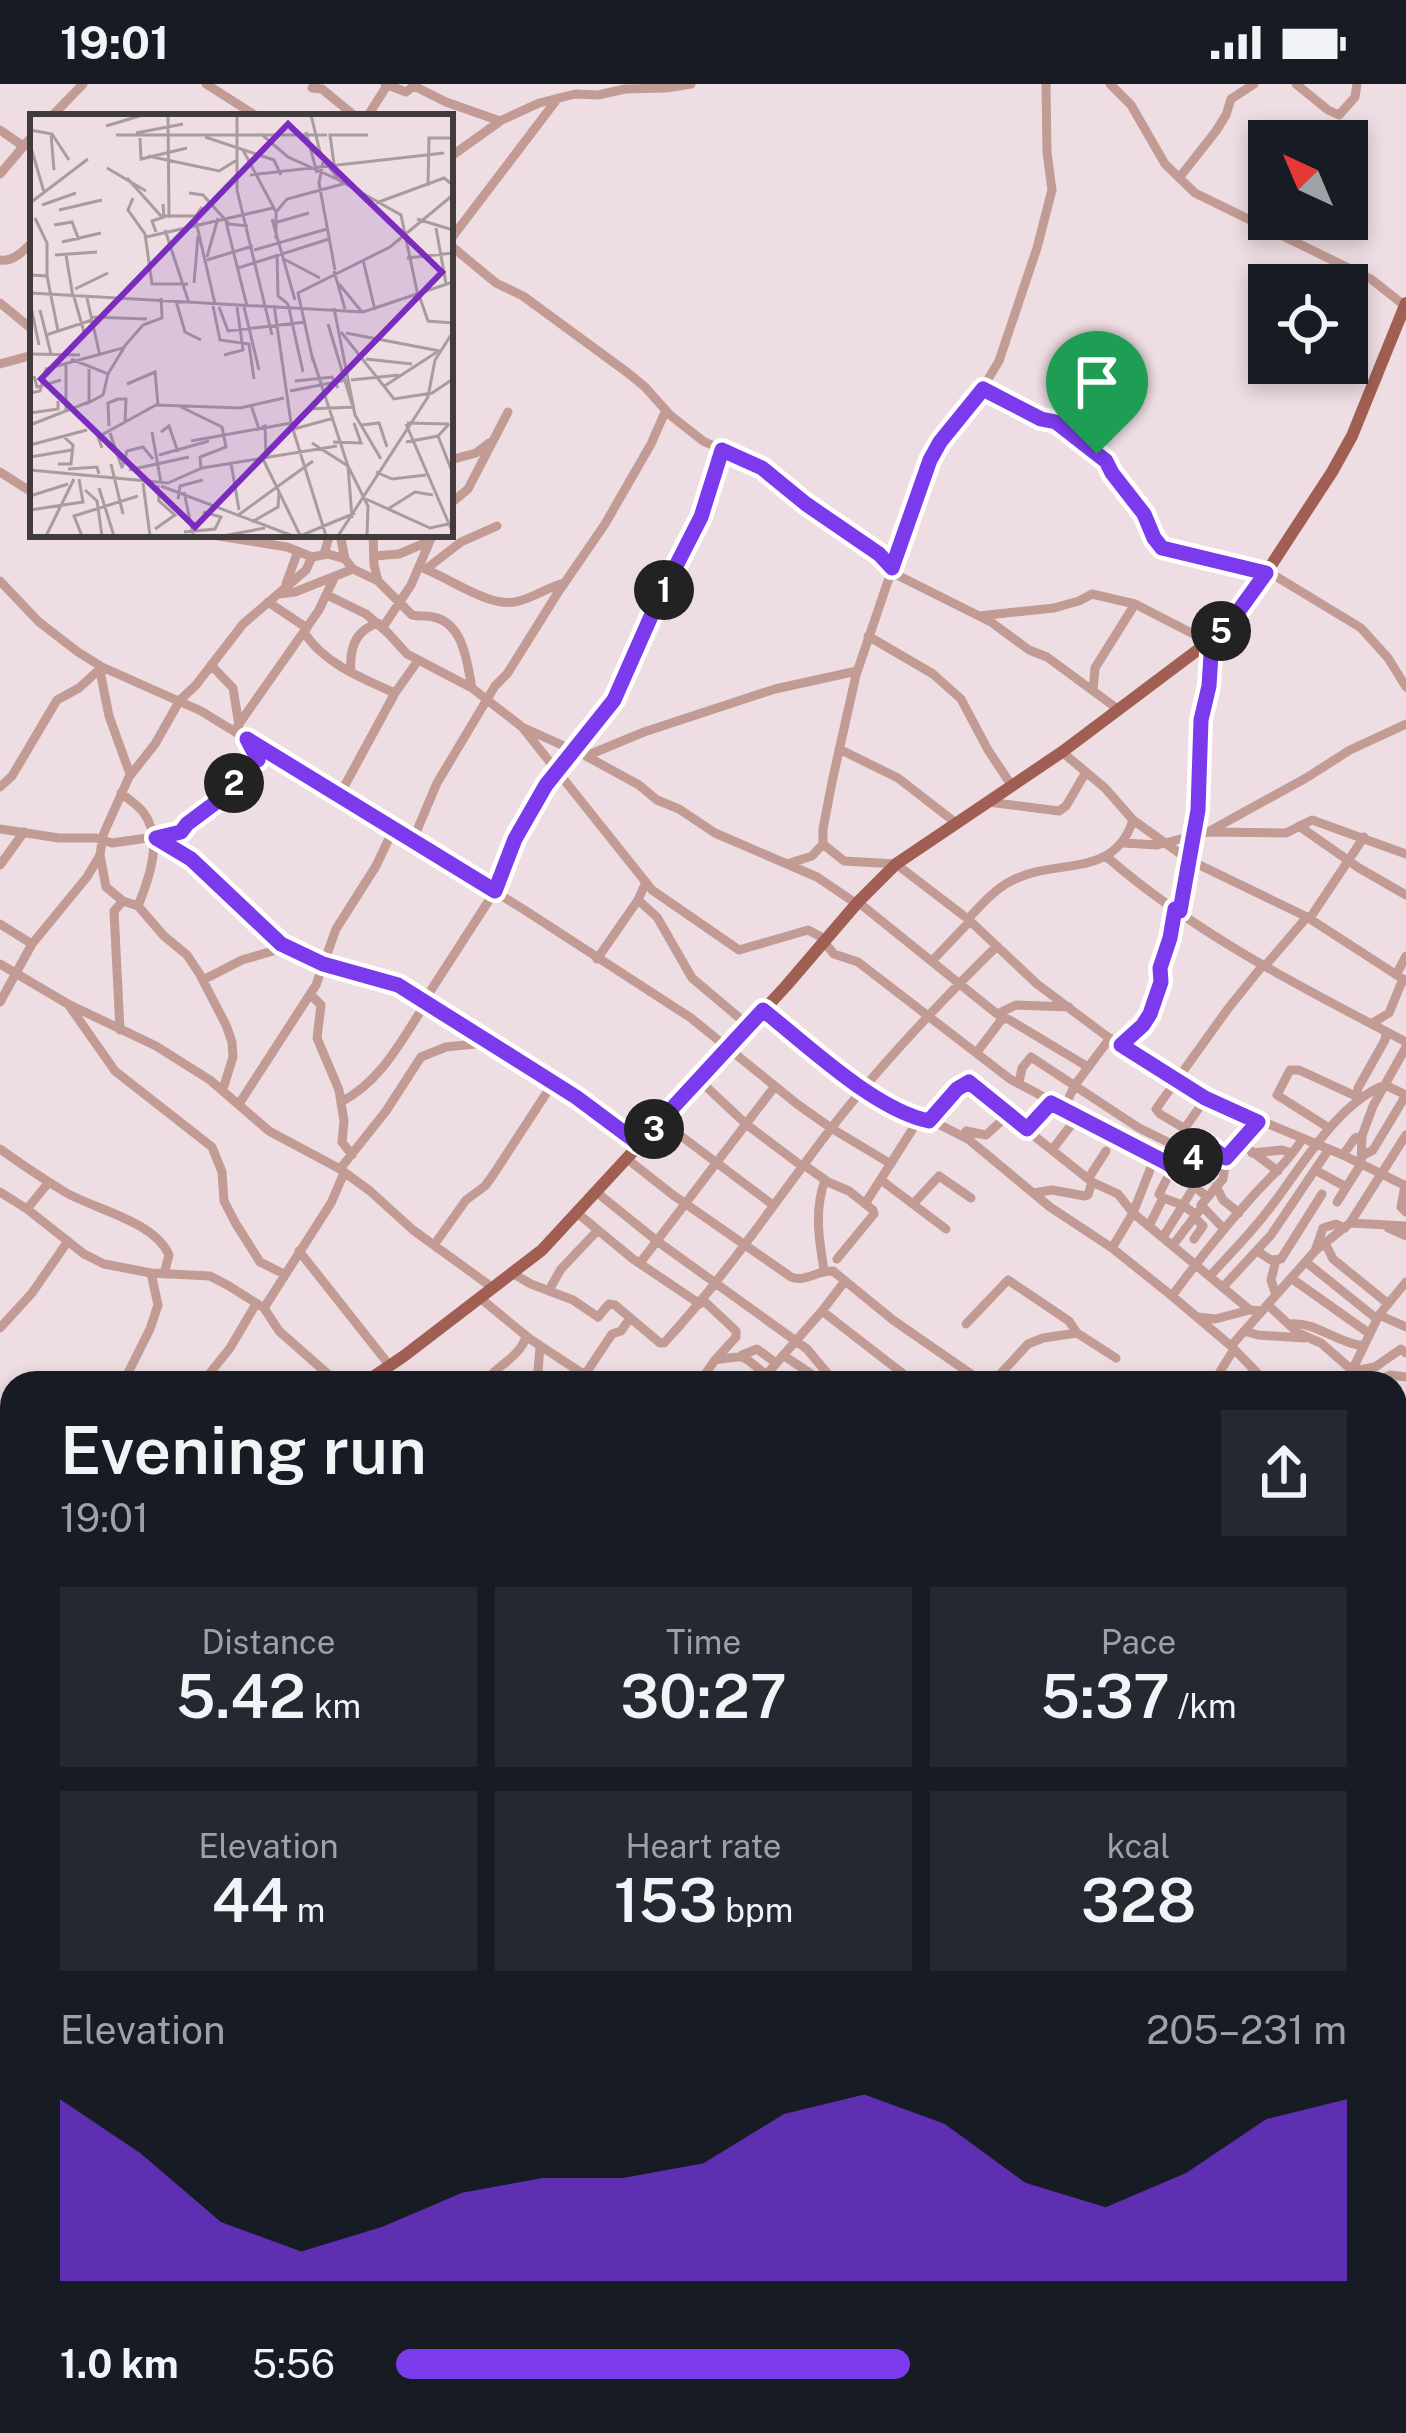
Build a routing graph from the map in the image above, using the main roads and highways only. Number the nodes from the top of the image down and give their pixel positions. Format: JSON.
{"nodes":[{"id":1,"x":1406,"y":304,"type":"edge"},
{"id":2,"x":383,"y":1371,"type":"edge"}],
"edges":[{"from":1,"to":2,"type":"main road"}]}
